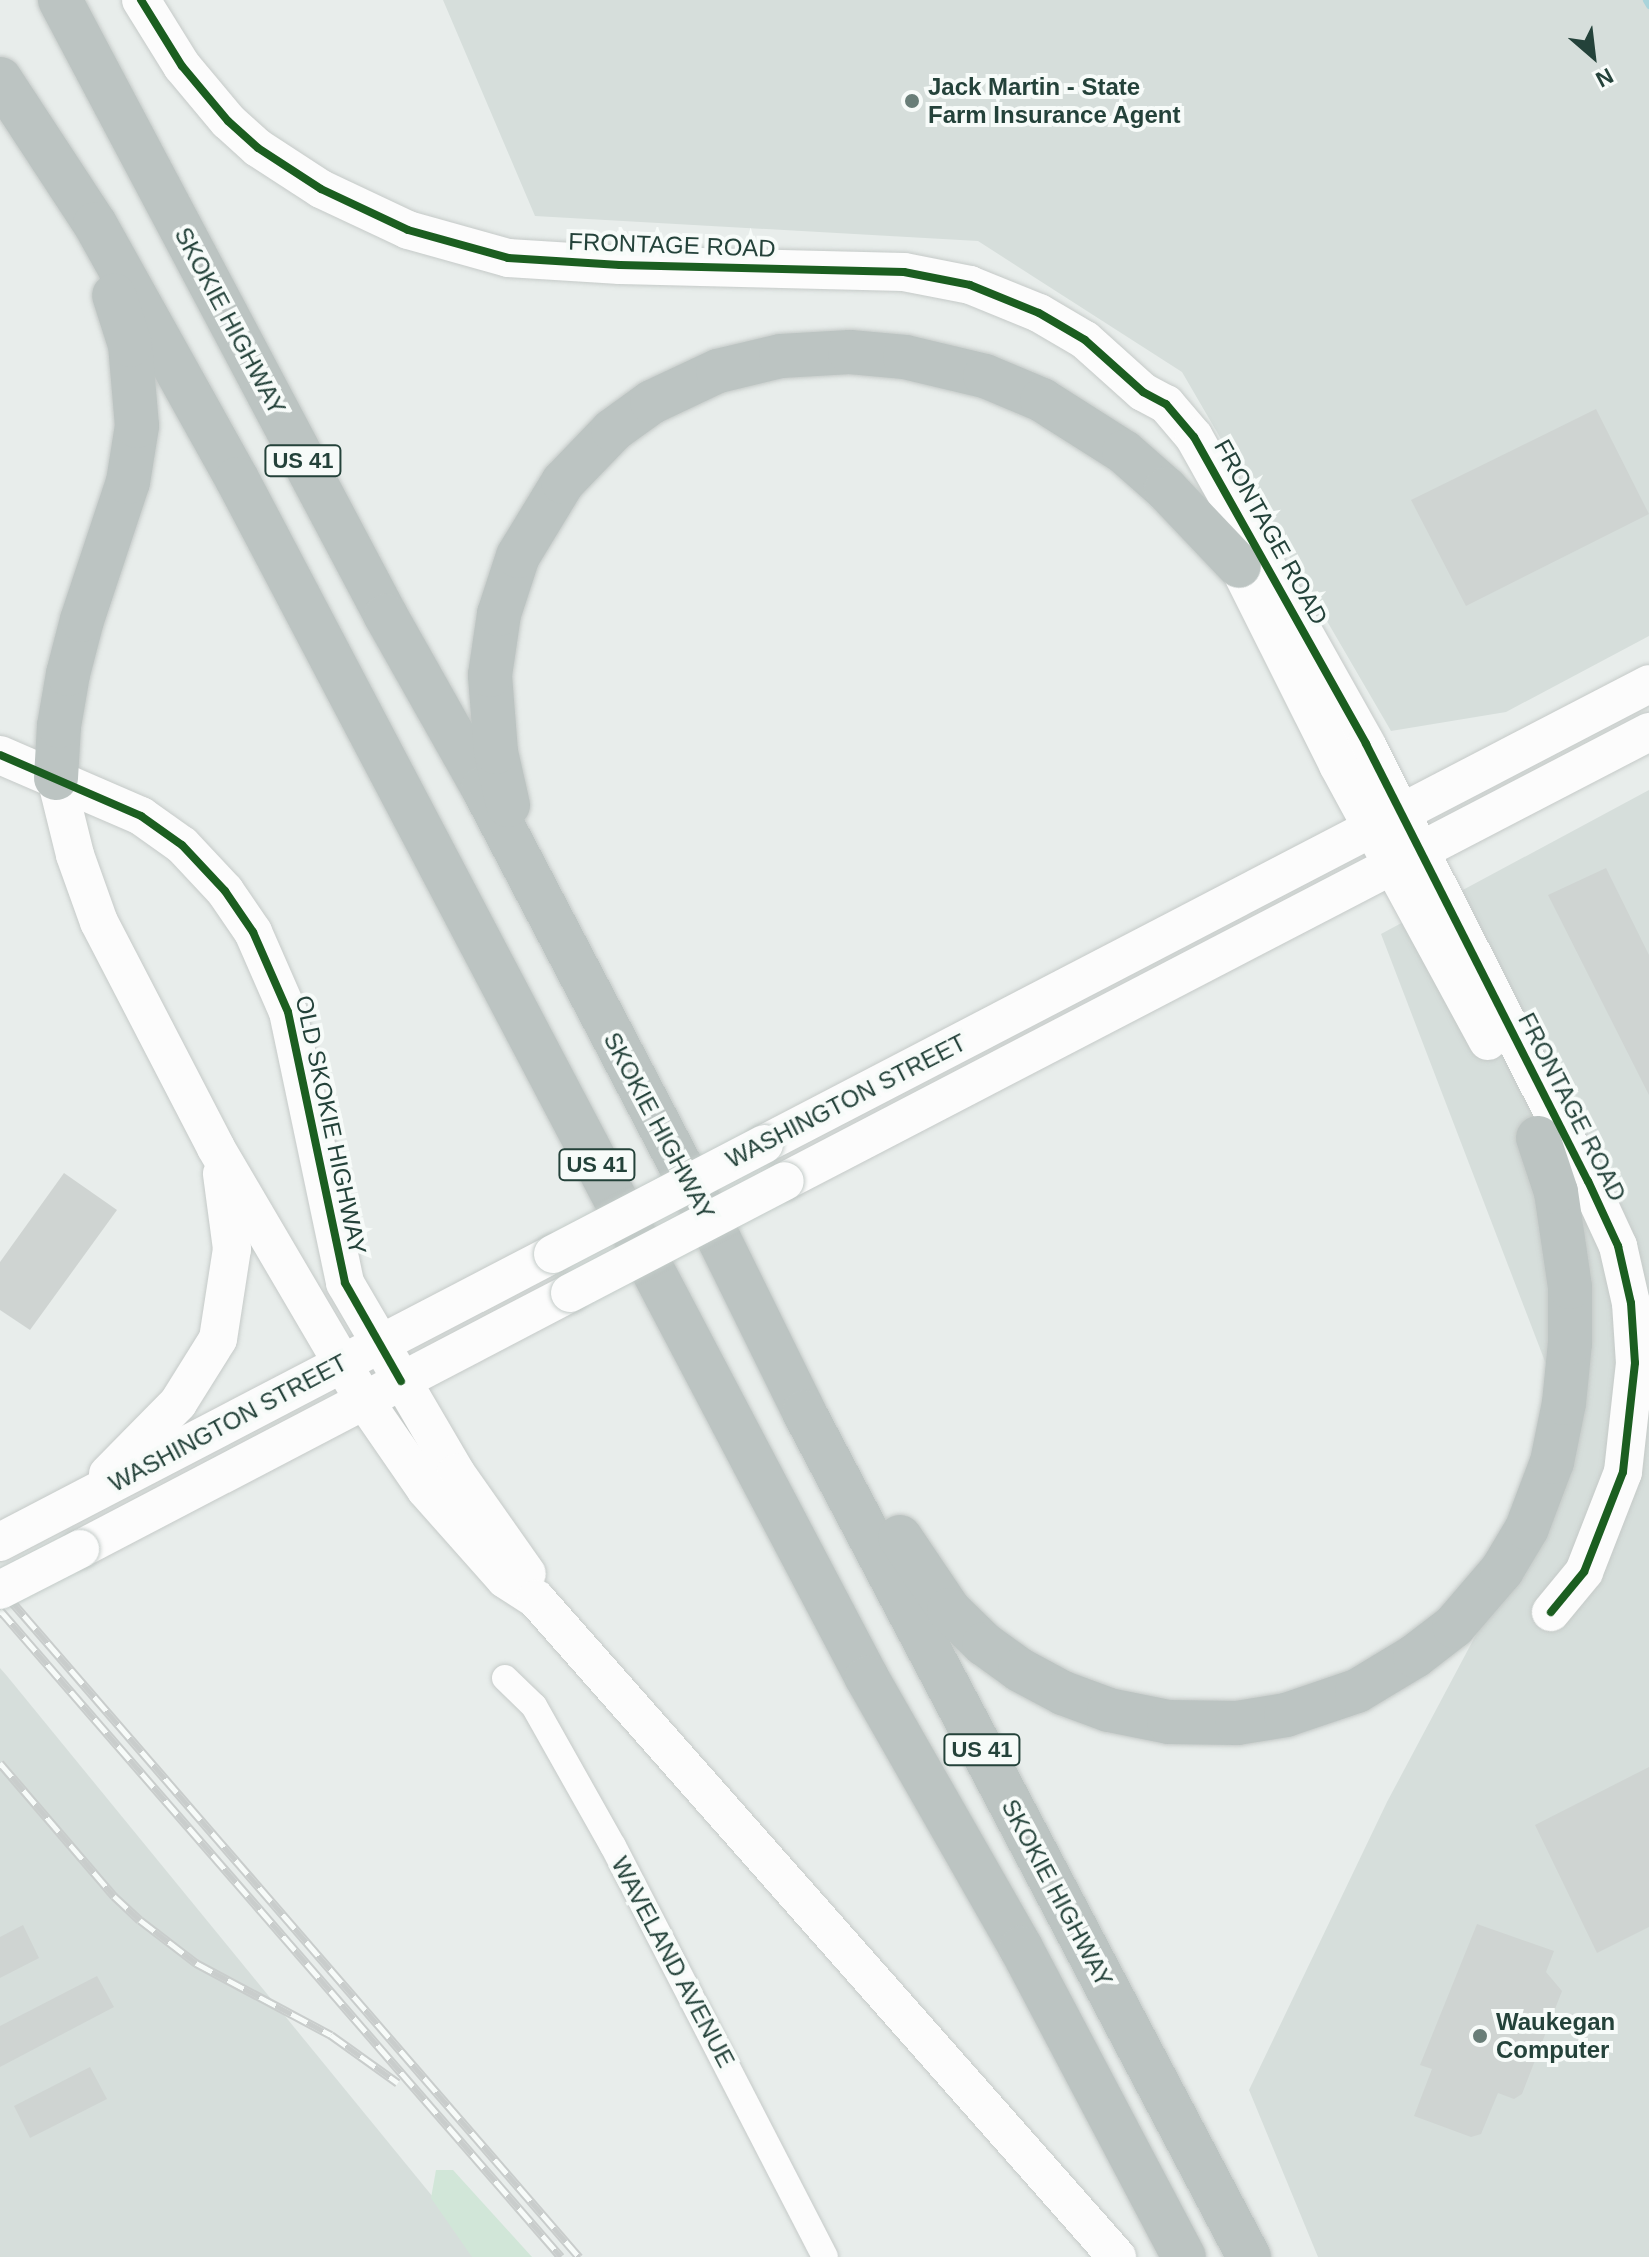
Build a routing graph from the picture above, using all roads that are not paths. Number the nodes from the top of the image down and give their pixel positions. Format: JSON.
{"nodes":[{"id":1,"x":60,"y":0,"type":"edge"},
{"id":2,"x":141,"y":0,"type":"edge"},
{"id":3,"x":0,"y":79,"type":"edge"},
{"id":4,"x":0,"y":109,"type":"edge"},
{"id":5,"x":1143,"y":392,"type":"junction"},
{"id":6,"x":1239,"y":566,"type":"junction"},
{"id":7,"x":1649,"y":684,"type":"edge"},
{"id":8,"x":1649,"y":732,"type":"edge"},
{"id":9,"x":0,"y":755,"type":"edge"},
{"id":10,"x":56,"y":778,"type":"junction"},
{"id":11,"x":1386,"y":820,"type":"junction"},
{"id":12,"x":1406,"y":857,"type":"junction"},
{"id":13,"x":551,"y":919,"type":"junction"},
{"id":14,"x":1538,"y":1138,"type":"junction"},
{"id":15,"x":216,"y":1148,"type":"junction"},
{"id":16,"x":720,"y":1241,"type":"junction"},
{"id":17,"x":380,"y":1344,"type":"junction"},
{"id":18,"x":343,"y":1363,"type":"junction"},
{"id":19,"x":401,"y":1381,"type":"junction"},
{"id":20,"x":364,"y":1400,"type":"junction"},
{"id":21,"x":86,"y":1497,"type":"junction"},
{"id":22,"x":0,"y":1542,"type":"edge"},
{"id":23,"x":0,"y":1590,"type":"edge"},
{"id":24,"x":536,"y":1599,"type":"junction"},
{"id":25,"x":505,"y":1678,"type":"dead end"},
{"id":26,"x":825,"y":2257,"type":"edge"},
{"id":27,"x":1117,"y":2257,"type":"edge"},
{"id":28,"x":1184,"y":2257,"type":"edge"},
{"id":29,"x":1249,"y":2257,"type":"edge"}],
"edges":[{"from":1,"to":13,"type":"highway","name":"SKOKIE HIGHWAY","number":"US 41"},
{"from":2,"to":5,"type":"main road","name":"FRONTAGE ROAD"},
{"from":3,"to":28,"type":"highway","number":"US 41"},
{"from":4,"to":10,"type":"highway"},
{"from":5,"to":6,"type":"main road","name":"FRONTAGE ROAD"},
{"from":5,"to":11,"type":"main road","name":"FRONTAGE ROAD"},
{"from":6,"to":11,"type":"main road","name":"FRONTAGE ROAD"},
{"from":6,"to":13,"type":"highway"},
{"from":7,"to":11,"type":"main road","name":"WASHINGTON STREET"},
{"from":8,"to":12,"type":"main road","name":"WASHINGTON STREET"},
{"from":9,"to":10,"type":"main road","name":"OLD SKOKIE HIGHWAY"},
{"from":10,"to":15,"type":"main road"},
{"from":10,"to":17,"type":"main road","name":"OLD SKOKIE HIGHWAY"},
{"from":11,"to":12,"type":"main road","name":"FRONTAGE ROAD"},
{"from":11,"to":17,"type":"main road","name":"WASHINGTON STREET","bridge":true},
{"from":12,"to":14,"type":"main road","name":"FRONTAGE ROAD"},
{"from":12,"to":14,"type":"main road","name":"FRONTAGE ROAD"},
{"from":12,"to":19,"type":"main road","name":"WASHINGTON STREET","bridge":true},
{"from":13,"to":16,"type":"highway","name":"SKOKIE HIGHWAY","number":"US 41"},
{"from":14,"to":16,"type":"highway"},
{"from":15,"to":18,"type":"main road"},
{"from":15,"to":21,"type":"main road"},
{"from":16,"to":29,"type":"highway","name":"SKOKIE HIGHWAY","number":"US 41"},
{"from":17,"to":18,"type":"main road","name":"WASHINGTON STREET"},
{"from":17,"to":19,"type":"main road","name":"OLD SKOKIE HIGHWAY"},
{"from":18,"to":20,"type":"main road"},
{"from":18,"to":21,"type":"main road","name":"WASHINGTON STREET"},
{"from":19,"to":20,"type":"main road","name":"WASHINGTON STREET"},
{"from":19,"to":24,"type":"main road","name":"OLD SKOKIE HIGHWAY"},
{"from":20,"to":23,"type":"main road","name":"WASHINGTON STREET","bridge":true},
{"from":20,"to":24,"type":"main road"},
{"from":21,"to":22,"type":"main road","name":"WASHINGTON STREET"},
{"from":24,"to":27,"type":"main road"},
{"from":25,"to":26,"type":"street","name":"WAVELAND AVENUE"}]}
